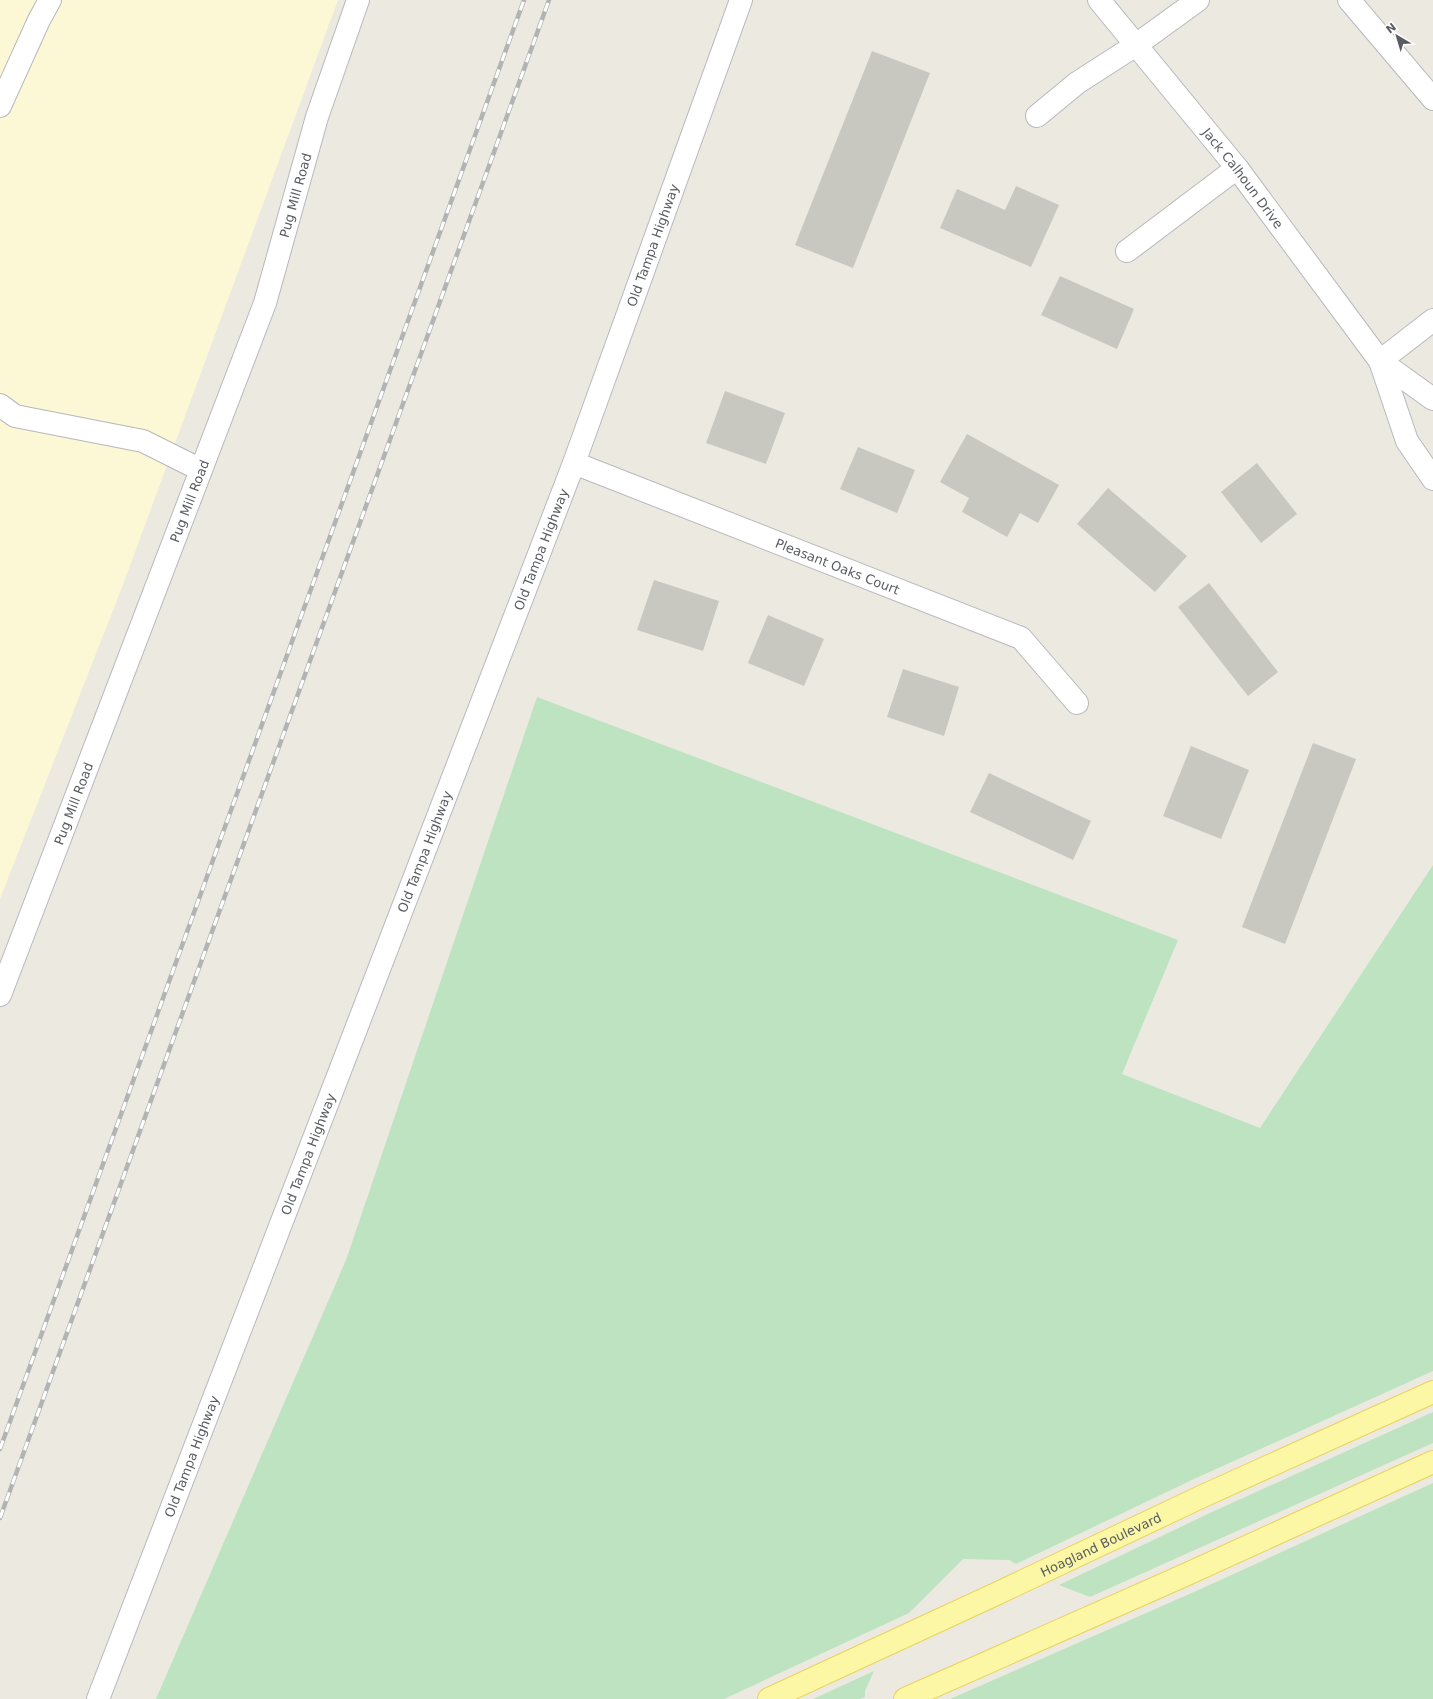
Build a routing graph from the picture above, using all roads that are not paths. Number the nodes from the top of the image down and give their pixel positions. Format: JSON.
{"nodes":[{"id":1,"x":50,"y":0,"type":"edge"},
{"id":2,"x":358,"y":0,"type":"edge"},
{"id":3,"x":741,"y":0,"type":"edge"},
{"id":4,"x":1198,"y":0,"type":"edge"},
{"id":5,"x":1349,"y":0,"type":"edge"},
{"id":6,"x":1103,"y":2,"type":"edge"},
{"id":7,"x":1136,"y":45,"type":"junction"},
{"id":8,"x":1433,"y":99,"type":"edge"},
{"id":9,"x":0,"y":106,"type":"edge"},
{"id":10,"x":1037,"y":116,"type":"dead end"},
{"id":11,"x":1237,"y":168,"type":"junction"},
{"id":12,"x":1126,"y":251,"type":"dead end"},
{"id":13,"x":1433,"y":320,"type":"edge"},
{"id":14,"x":1380,"y":361,"type":"junction"},
{"id":15,"x":1433,"y":399,"type":"edge"},
{"id":16,"x":0,"y":405,"type":"edge"},
{"id":17,"x":574,"y":463,"type":"junction"},
{"id":18,"x":201,"y":470,"type":"junction"},
{"id":19,"x":1433,"y":479,"type":"edge"},
{"id":20,"x":1077,"y":704,"type":"dead end"},
{"id":21,"x":0,"y":995,"type":"edge"},
{"id":22,"x":1433,"y":1392,"type":"edge"},
{"id":23,"x":1433,"y":1462,"type":"edge"},
{"id":24,"x":98,"y":1699,"type":"edge"},
{"id":25,"x":769,"y":1699,"type":"edge"},
{"id":26,"x":905,"y":1699,"type":"edge"}],
"edges":[{"from":1,"to":9,"type":"street"},
{"from":2,"to":18,"type":"street","name":"Pug Mill Road"},
{"from":3,"to":17,"type":"street","name":"Old Tampa Highway"},
{"from":4,"to":7,"type":"street"},
{"from":5,"to":8,"type":"street"},
{"from":6,"to":7,"type":"street","name":"Jack Calhoun Drive"},
{"from":7,"to":10,"type":"street"},
{"from":7,"to":11,"type":"street","name":"Jack Calhoun Drive"},
{"from":11,"to":12,"type":"street"},
{"from":11,"to":14,"type":"street","name":"Jack Calhoun Drive"},
{"from":13,"to":14,"type":"street"},
{"from":14,"to":15,"type":"street","name":"Jack Calhoun Drive"},
{"from":14,"to":19,"type":"street","name":"Jack Calhoun Drive"},
{"from":16,"to":18,"type":"street"},
{"from":17,"to":20,"type":"street","name":"Pleasant Oaks Court"},
{"from":17,"to":24,"type":"street","name":"Old Tampa Highway"},
{"from":18,"to":21,"type":"street","name":"Pug Mill Road"},
{"from":22,"to":25,"type":"main road","name":"Hoagland Boulevard"},
{"from":23,"to":26,"type":"main road"}]}
